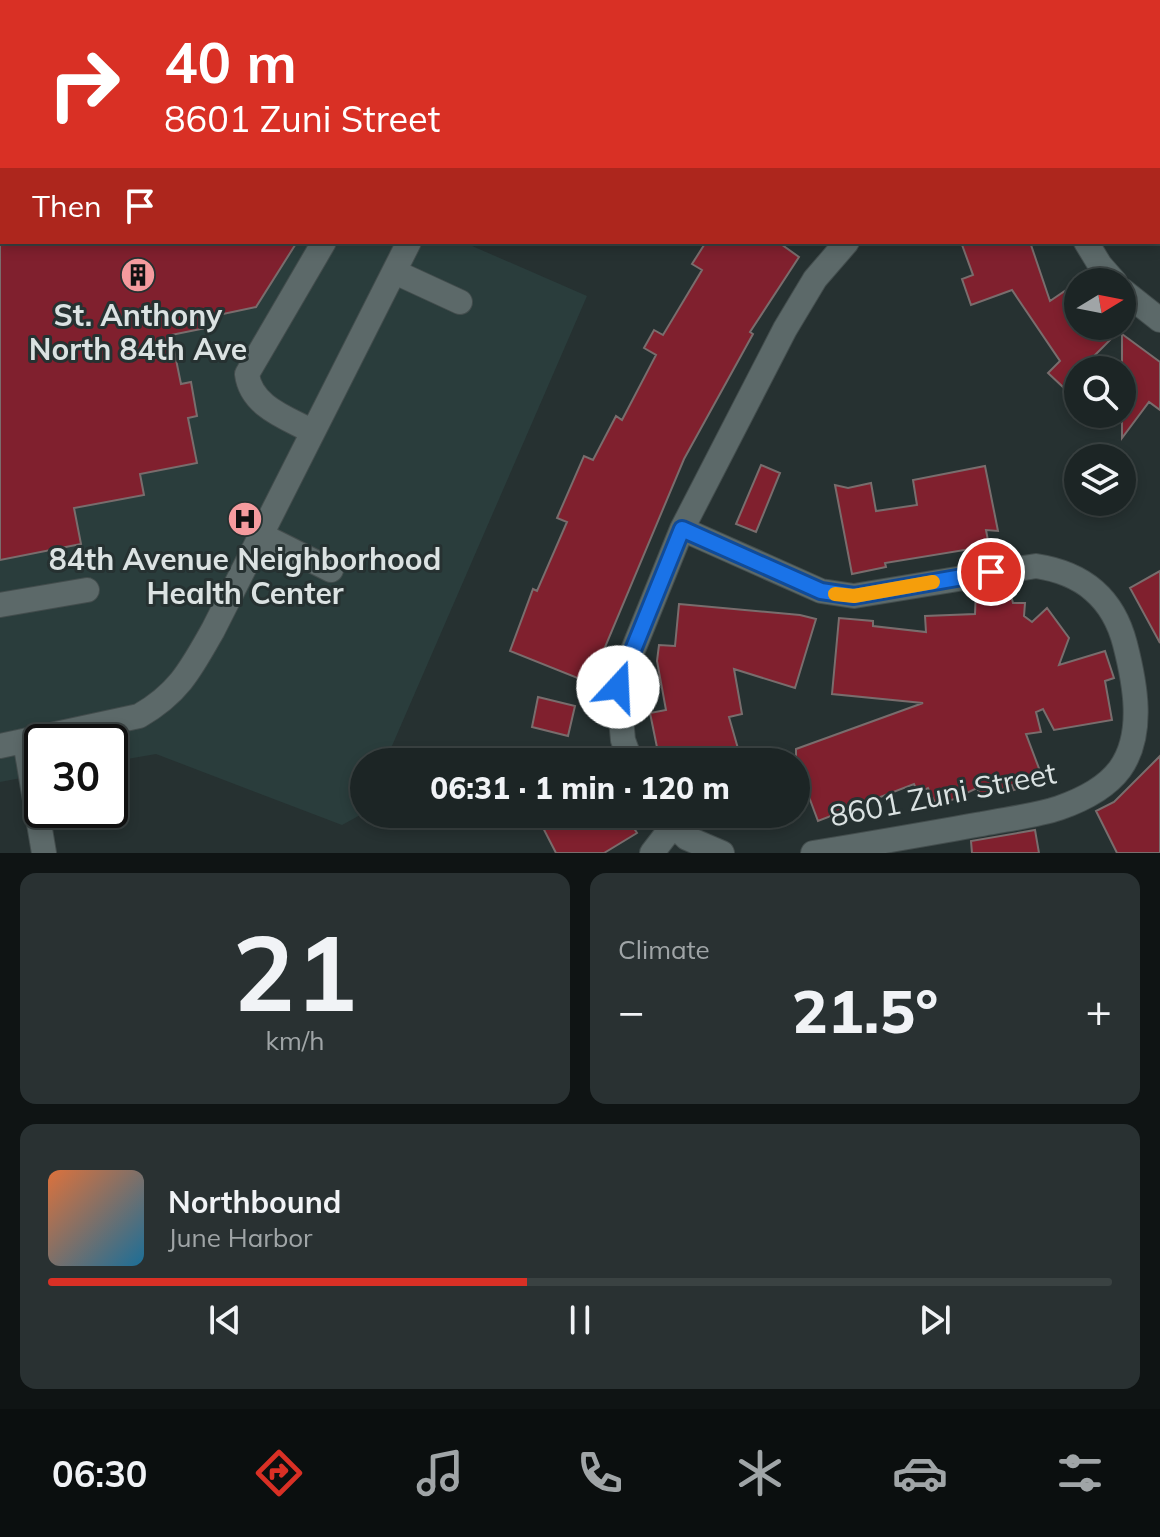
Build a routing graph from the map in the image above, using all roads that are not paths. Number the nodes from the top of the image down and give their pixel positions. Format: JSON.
{"nodes":[{"id":1,"x":323,"y":244,"type":"edge"},
{"id":2,"x":408,"y":244,"type":"edge"},
{"id":3,"x":845,"y":244,"type":"edge"},
{"id":4,"x":1087,"y":244,"type":"edge"},
{"id":5,"x":1103,"y":268,"type":"edge"},
{"id":6,"x":395,"y":272,"type":"junction"},
{"id":7,"x":1136,"y":301,"type":"edge"},
{"id":8,"x":460,"y":302,"type":"dead end"},
{"id":9,"x":1160,"y":320,"type":"edge"},
{"id":10,"x":313,"y":432,"type":"junction"},
{"id":11,"x":682,"y":529,"type":"junction"},
{"id":12,"x":261,"y":535,"type":"junction"},
{"id":13,"x":331,"y":570,"type":"dead end"},
{"id":14,"x":87,"y":590,"type":"dead end"},
{"id":15,"x":0,"y":605,"type":"edge"},
{"id":16,"x":112,"y":724,"type":"edge"},
{"id":17,"x":24,"y":741,"type":"edge"},
{"id":18,"x":0,"y":746,"type":"edge"},
{"id":19,"x":626,"y":748,"type":"edge"},
{"id":20,"x":40,"y":828,"type":"edge"},
{"id":21,"x":663,"y":828,"type":"edge"},
{"id":22,"x":676,"y":828,"type":"edge"},
{"id":23,"x":44,"y":853,"type":"edge"},
{"id":24,"x":652,"y":853,"type":"edge"},
{"id":25,"x":722,"y":853,"type":"edge"},
{"id":26,"x":813,"y":853,"type":"edge"}],
"edges":[{"from":1,"to":10,"type":"street"},
{"from":2,"to":6,"type":"street"},
{"from":3,"to":11,"type":"street"},
{"from":4,"to":5,"type":"street"},
{"from":6,"to":8,"type":"street"},
{"from":6,"to":10,"type":"street"},
{"from":7,"to":9,"type":"street"},
{"from":10,"to":12,"type":"street"},
{"from":11,"to":19,"type":"street"},
{"from":11,"to":26,"type":"street","name":"8601 Zuni Street"},
{"from":12,"to":13,"type":"street"},
{"from":12,"to":16,"type":"street"},
{"from":14,"to":15,"type":"street"},
{"from":17,"to":18,"type":"street"},
{"from":20,"to":23,"type":"street"},
{"from":21,"to":24,"type":"street"},
{"from":22,"to":25,"type":"street"}]}
